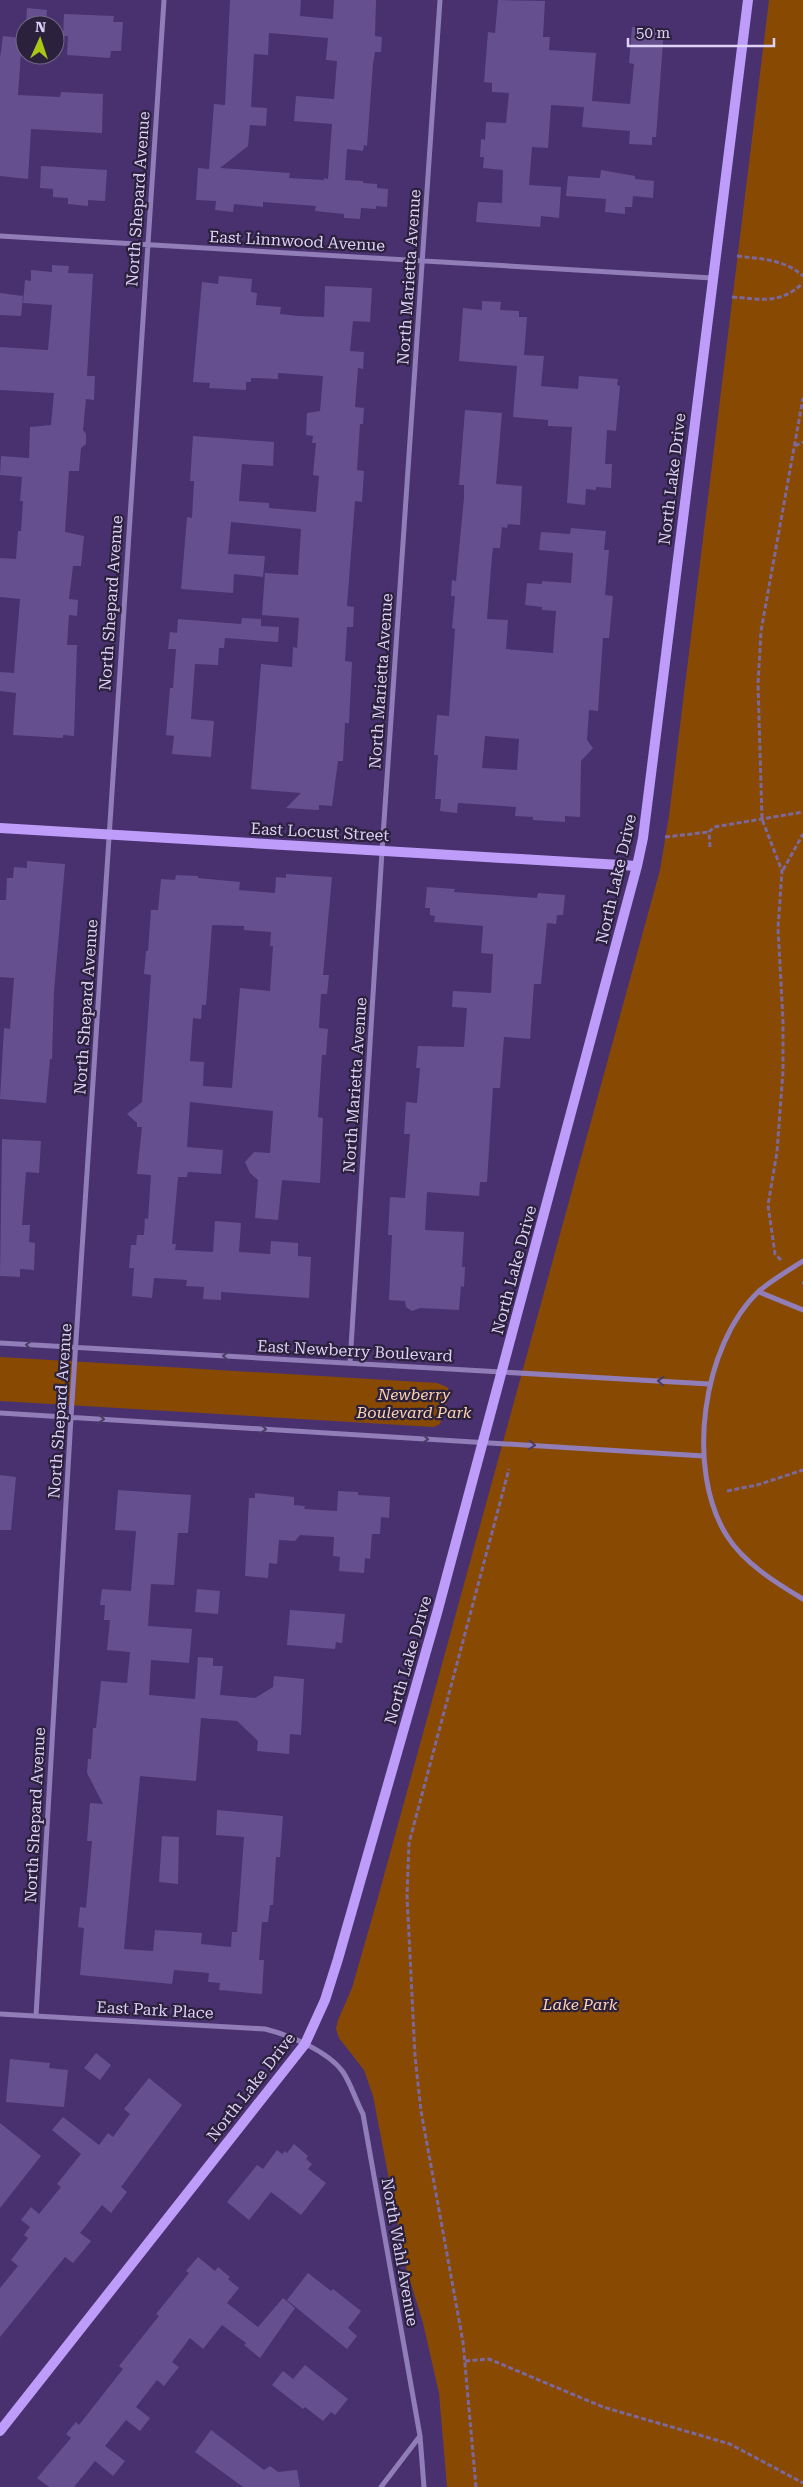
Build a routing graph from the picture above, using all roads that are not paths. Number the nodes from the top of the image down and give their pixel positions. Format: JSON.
{"nodes":[{"id":1,"x":164,"y":0,"type":"edge"},
{"id":2,"x":440,"y":0,"type":"edge"},
{"id":3,"x":748,"y":0,"type":"edge"},
{"id":4,"x":0,"y":236,"type":"edge"},
{"id":5,"x":147,"y":244,"type":"junction"},
{"id":6,"x":422,"y":261,"type":"junction"},
{"id":7,"x":712,"y":278,"type":"junction"},
{"id":8,"x":0,"y":828,"type":"edge"},
{"id":9,"x":109,"y":834,"type":"junction"},
{"id":10,"x":382,"y":851,"type":"junction"},
{"id":11,"x":638,"y":866,"type":"junction"},
{"id":12,"x":803,"y":1261,"type":"edge"},
{"id":13,"x":759,"y":1292,"type":"junction"},
{"id":14,"x":803,"y":1310,"type":"edge"},
{"id":15,"x":0,"y":1343,"type":"edge"},
{"id":16,"x":76,"y":1348,"type":"junction"},
{"id":17,"x":350,"y":1363,"type":"junction"},
{"id":18,"x":502,"y":1372,"type":"junction"},
{"id":19,"x":710,"y":1384,"type":"junction"},
{"id":20,"x":0,"y":1413,"type":"edge"},
{"id":21,"x":71,"y":1417,"type":"junction"},
{"id":22,"x":483,"y":1442,"type":"junction"},
{"id":23,"x":704,"y":1456,"type":"junction"},
{"id":24,"x":803,"y":1599,"type":"edge"},
{"id":25,"x":0,"y":2014,"type":"edge"},
{"id":26,"x":36,"y":2016,"type":"junction"},
{"id":27,"x":305,"y":2044,"type":"junction"},
{"id":28,"x":0,"y":2431,"type":"edge"},
{"id":29,"x":420,"y":2436,"type":"junction"},
{"id":30,"x":381,"y":2487,"type":"edge"},
{"id":31,"x":424,"y":2487,"type":"edge"}],
"edges":[{"from":1,"to":5,"type":"street","name":"North Shepard Avenue"},
{"from":2,"to":6,"type":"street","name":"North Marietta Avenue"},
{"from":3,"to":7,"type":"main road","name":"North Lake Drive"},
{"from":4,"to":5,"type":"street","name":"East Linnwood Avenue"},
{"from":5,"to":6,"type":"street","name":"East Linnwood Avenue"},
{"from":5,"to":9,"type":"street","name":"North Shepard Avenue"},
{"from":6,"to":7,"type":"street","name":"East Linnwood Avenue"},
{"from":6,"to":10,"type":"street","name":"North Marietta Avenue"},
{"from":7,"to":11,"type":"main road","name":"North Lake Drive"},
{"from":8,"to":9,"type":"main road","name":"East Locust Street"},
{"from":9,"to":10,"type":"main road","name":"East Locust Street"},
{"from":9,"to":16,"type":"street","name":"North Shepard Avenue"},
{"from":10,"to":11,"type":"main road","name":"East Locust Street"},
{"from":10,"to":17,"type":"street","name":"North Marietta Avenue"},
{"from":11,"to":18,"type":"main road","name":"North Lake Drive"},
{"from":12,"to":13,"type":"street"},
{"from":13,"to":14,"type":"street"},
{"from":13,"to":19,"type":"street"},
{"from":16,"to":15,"type":"street","name":"East Newberry Boulevard","one_way":true},
{"from":17,"to":16,"type":"street","name":"East Newberry Boulevard","one_way":true},
{"from":16,"to":21,"type":"street","name":"North Shepard Avenue"},
{"from":17,"to":18,"type":"street","name":"East Newberry Boulevard"},
{"from":19,"to":18,"type":"street","name":"East Newberry Boulevard","one_way":true},
{"from":18,"to":22,"type":"main road","name":"North Lake Drive"},
{"from":19,"to":23,"type":"street"},
{"from":20,"to":21,"type":"street"},
{"from":21,"to":22,"type":"street","one_way":true},
{"from":21,"to":26,"type":"street","name":"North Shepard Avenue"},
{"from":22,"to":23,"type":"street","one_way":true},
{"from":22,"to":27,"type":"main road","name":"North Lake Drive"},
{"from":23,"to":24,"type":"street"},
{"from":25,"to":26,"type":"street","name":"East Park Place"},
{"from":26,"to":27,"type":"street","name":"East Park Place"},
{"from":27,"to":28,"type":"main road","name":"North Lake Drive"},
{"from":27,"to":29,"type":"street","name":"North Wahl Avenue"},
{"from":29,"to":30,"type":"street"},
{"from":29,"to":31,"type":"street","name":"North Wahl Avenue"}]}
